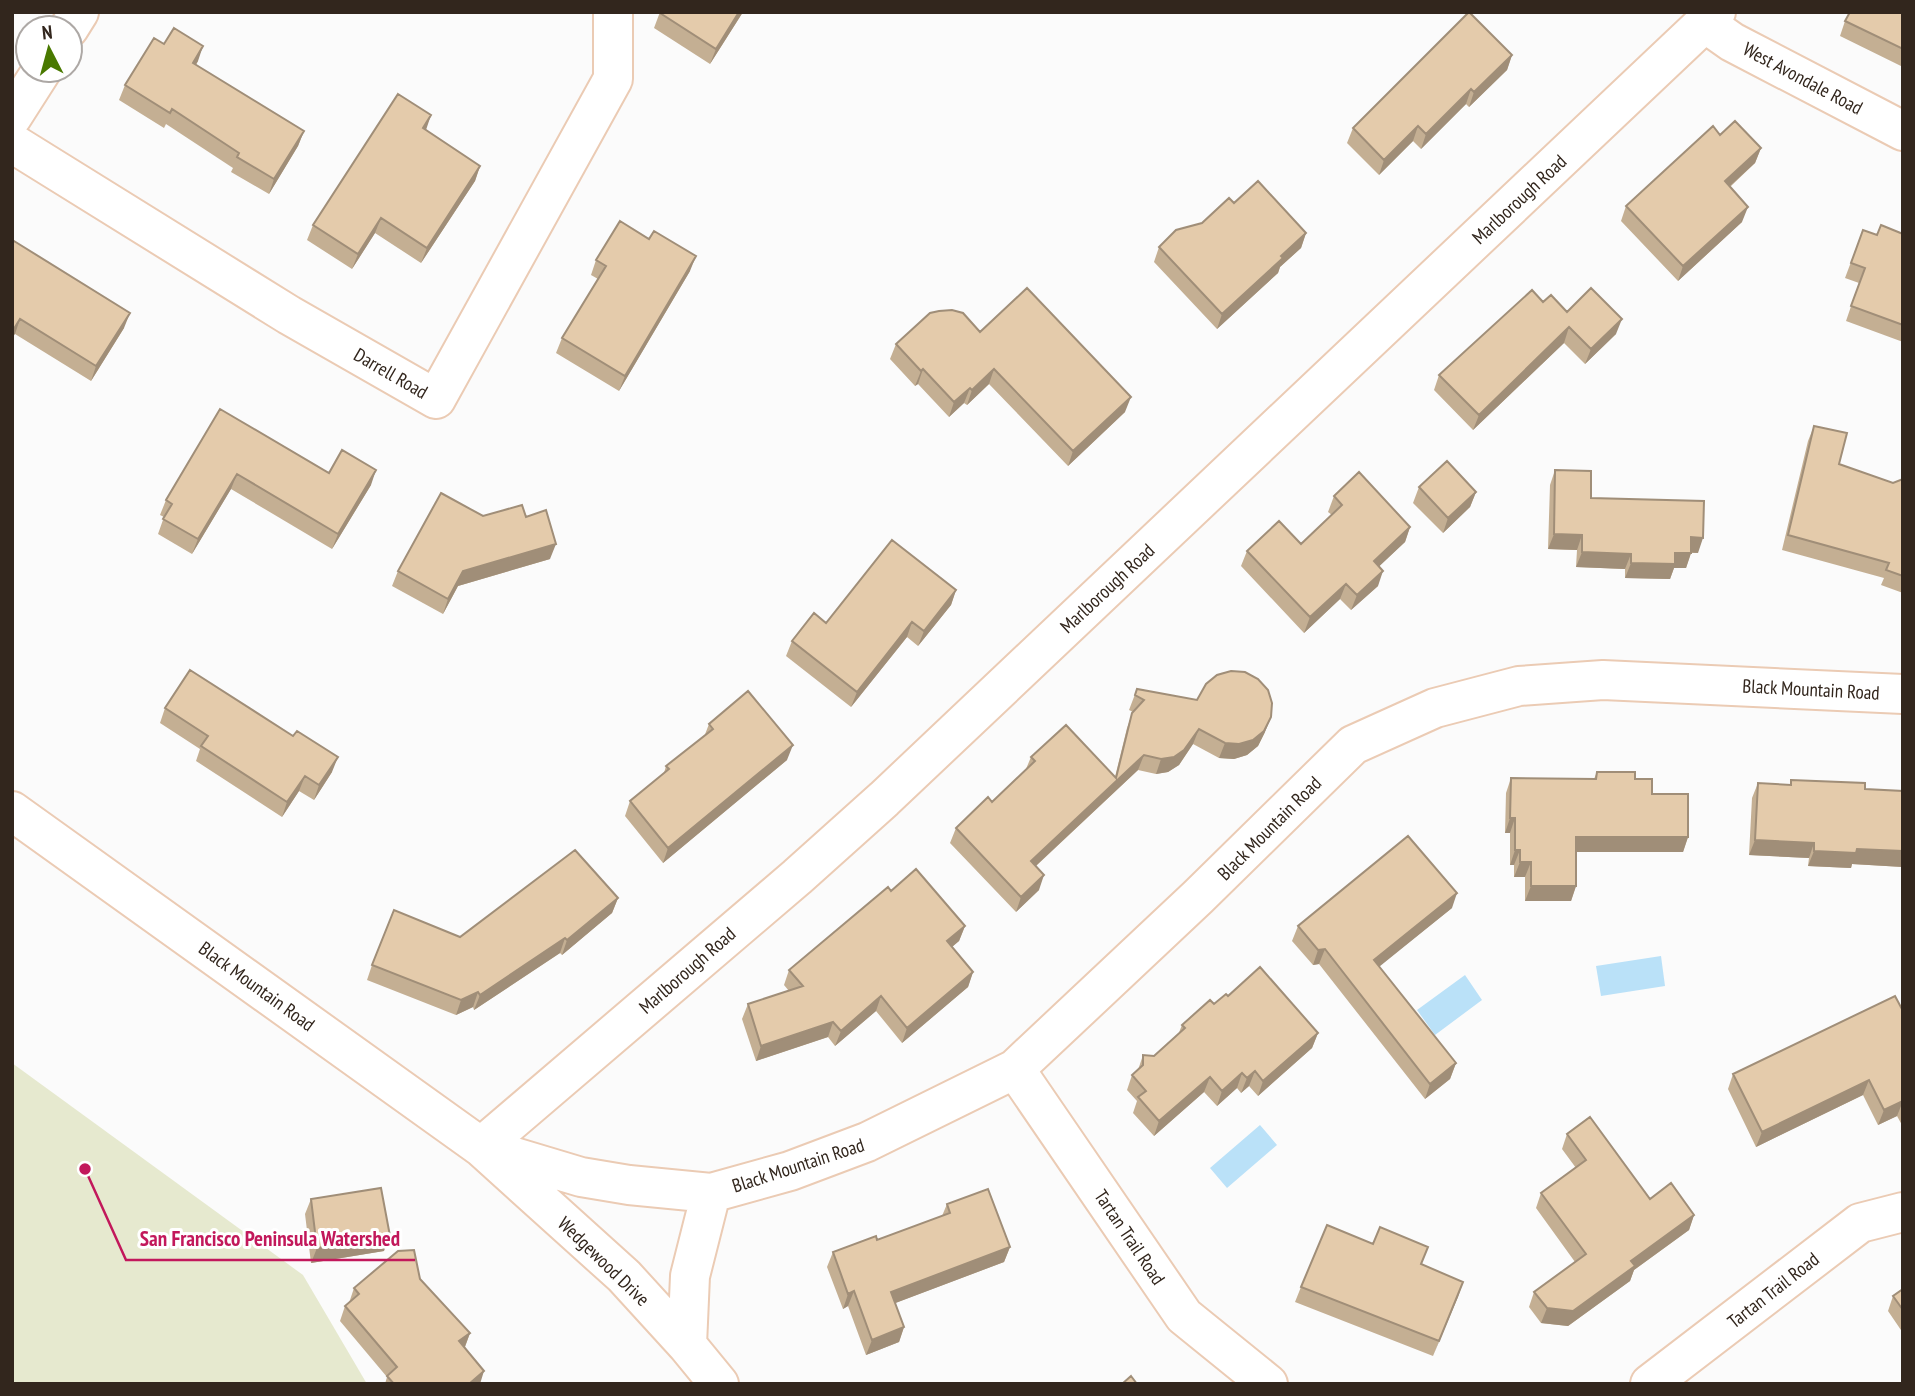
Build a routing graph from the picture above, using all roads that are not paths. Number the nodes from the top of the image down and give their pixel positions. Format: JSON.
{"nodes":[{"id":1,"x":613,"y":12,"type":"edge"},
{"id":2,"x":1710,"y":18,"type":"edge"},
{"id":3,"x":33,"y":84,"type":"edge"},
{"id":4,"x":12,"y":117,"type":"edge"},
{"id":5,"x":1903,"y":131,"type":"edge"},
{"id":6,"x":12,"y":143,"type":"edge"},
{"id":7,"x":1903,"y":695,"type":"edge"},
{"id":8,"x":12,"y":811,"type":"edge"},
{"id":9,"x":1015,"y":1069,"type":"junction"},
{"id":10,"x":481,"y":1147,"type":"junction"},
{"id":11,"x":711,"y":1193,"type":"junction"},
{"id":12,"x":1903,"y":1212,"type":"edge"},
{"id":13,"x":687,"y":1345,"type":"junction"},
{"id":14,"x":719,"y":1384,"type":"edge"},
{"id":15,"x":1268,"y":1384,"type":"edge"},
{"id":16,"x":1650,"y":1384,"type":"edge"}],
"edges":[{"from":1,"to":6,"type":"street","name":"Darrell Road"},
{"from":2,"to":5,"type":"street","name":"West Avondale Road"},
{"from":2,"to":10,"type":"street","name":"Marlborough Road"},
{"from":3,"to":4,"type":"street"},
{"from":7,"to":9,"type":"street","name":"Black Mountain Road"},
{"from":8,"to":10,"type":"street","name":"Black Mountain Road"},
{"from":9,"to":11,"type":"street","name":"Black Mountain Road"},
{"from":9,"to":15,"type":"street","name":"Tartan Trail Road"},
{"from":10,"to":11,"type":"street","name":"Black Mountain Road"},
{"from":10,"to":13,"type":"street","name":"Wedgewood Drive"},
{"from":11,"to":13,"type":"street","name":"Black Mountain Road"},
{"from":12,"to":16,"type":"street","name":"Tartan Trail Road"},
{"from":13,"to":14,"type":"street","name":"Wedgewood Drive"}]}
